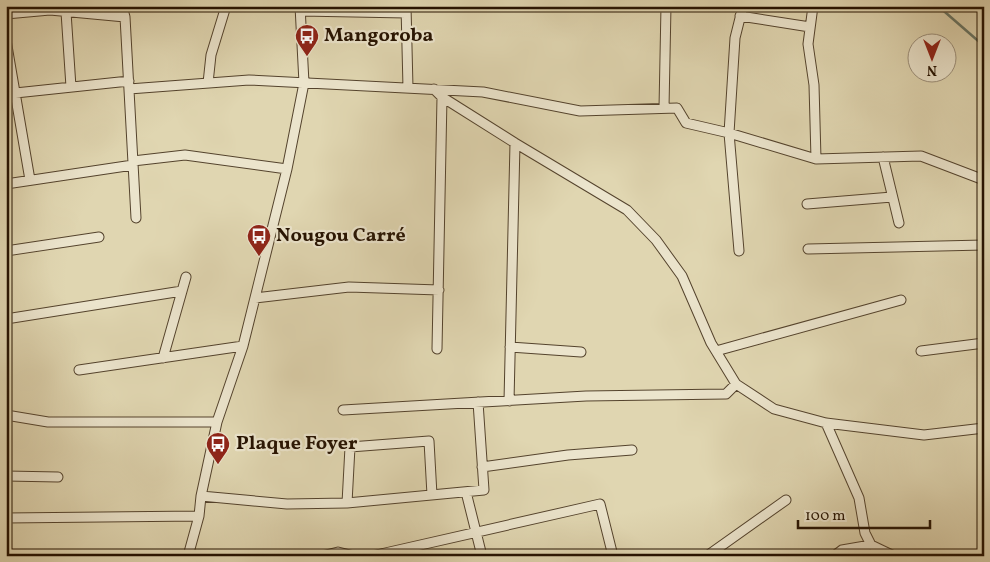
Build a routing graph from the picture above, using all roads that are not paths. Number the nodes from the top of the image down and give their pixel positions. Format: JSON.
{"nodes":[{"id":1,"x":226,"y":6,"type":"edge"},
{"id":2,"x":666,"y":6,"type":"edge"},
{"id":3,"x":743,"y":6,"type":"edge"},
{"id":4,"x":813,"y":6,"type":"edge"},
{"id":5,"x":124,"y":9,"type":"edge"},
{"id":6,"x":300,"y":9,"type":"edge"},
{"id":7,"x":406,"y":10,"type":"edge"},
{"id":8,"x":66,"y":12,"type":"junction"},
{"id":9,"x":6,"y":14,"type":"edge"},
{"id":10,"x":740,"y":16,"type":"junction"},
{"id":11,"x":810,"y":27,"type":"junction"},
{"id":12,"x":6,"y":40,"type":"edge"},
{"id":13,"x":304,"y":82,"type":"junction"},
{"id":14,"x":208,"y":83,"type":"junction"},
{"id":15,"x":129,"y":85,"type":"junction"},
{"id":16,"x":71,"y":87,"type":"junction"},
{"id":17,"x":408,"y":88,"type":"junction"},
{"id":18,"x":434,"y":89,"type":"junction"},
{"id":19,"x":11,"y":94,"type":"edge"},
{"id":20,"x":442,"y":97,"type":"junction"},
{"id":21,"x":664,"y":108,"type":"junction"},
{"id":22,"x":729,"y":133,"type":"junction"},
{"id":23,"x":515,"y":143,"type":"junction"},
{"id":24,"x":883,"y":157,"type":"junction"},
{"id":25,"x":816,"y":159,"type":"junction"},
{"id":26,"x":133,"y":163,"type":"junction"},
{"id":27,"x":287,"y":169,"type":"junction"},
{"id":28,"x":30,"y":180,"type":"junction"},
{"id":29,"x":984,"y":180,"type":"edge"},
{"id":30,"x":6,"y":184,"type":"edge"},
{"id":31,"x":892,"y":197,"type":"junction"},
{"id":32,"x":807,"y":204,"type":"dead end"},
{"id":33,"x":136,"y":218,"type":"dead end"},
{"id":34,"x":899,"y":223,"type":"dead end"},
{"id":35,"x":100,"y":237,"type":"dead end"},
{"id":36,"x":984,"y":245,"type":"edge"},
{"id":37,"x":808,"y":249,"type":"dead end"},
{"id":38,"x":739,"y":250,"type":"dead end"},
{"id":39,"x":6,"y":251,"type":"edge"},
{"id":40,"x":186,"y":277,"type":"dead end"},
{"id":41,"x":439,"y":290,"type":"junction"},
{"id":42,"x":182,"y":291,"type":"junction"},
{"id":43,"x":255,"y":298,"type":"junction"},
{"id":44,"x":901,"y":300,"type":"dead end"},
{"id":45,"x":6,"y":318,"type":"edge"},
{"id":46,"x":984,"y":343,"type":"edge"},
{"id":47,"x":243,"y":346,"type":"junction"},
{"id":48,"x":510,"y":347,"type":"junction"},
{"id":49,"x":438,"y":349,"type":"dead end"},
{"id":50,"x":716,"y":351,"type":"junction"},
{"id":51,"x":921,"y":351,"type":"dead end"},
{"id":52,"x":581,"y":352,"type":"dead end"},
{"id":53,"x":162,"y":358,"type":"junction"},
{"id":54,"x":79,"y":370,"type":"dead end"},
{"id":55,"x":736,"y":384,"type":"junction"},
{"id":56,"x":508,"y":400,"type":"junction"},
{"id":57,"x":478,"y":402,"type":"junction"},
{"id":58,"x":343,"y":410,"type":"dead end"},
{"id":59,"x":6,"y":414,"type":"edge"},
{"id":60,"x":217,"y":422,"type":"junction"},
{"id":61,"x":826,"y":423,"type":"junction"},
{"id":62,"x":984,"y":428,"type":"edge"},
{"id":63,"x":632,"y":450,"type":"dead end"},
{"id":64,"x":482,"y":467,"type":"junction"},
{"id":65,"x":6,"y":476,"type":"edge"},
{"id":66,"x":58,"y":477,"type":"dead end"},
{"id":67,"x":466,"y":492,"type":"junction"},
{"id":68,"x":432,"y":495,"type":"junction"},
{"id":69,"x":201,"y":496,"type":"junction"},
{"id":70,"x":786,"y":500,"type":"dead end"},
{"id":71,"x":347,"y":503,"type":"junction"},
{"id":72,"x":199,"y":516,"type":"junction"},
{"id":73,"x":6,"y":518,"type":"edge"},
{"id":74,"x":476,"y":532,"type":"junction"},
{"id":75,"x":871,"y":545,"type":"junction"},
{"id":76,"x":383,"y":554,"type":"edge"},
{"id":77,"x":610,"y":555,"type":"edge"},
{"id":78,"x":188,"y":556,"type":"edge"},
{"id":79,"x":322,"y":556,"type":"edge"},
{"id":80,"x":354,"y":556,"type":"edge"},
{"id":81,"x":372,"y":556,"type":"edge"},
{"id":82,"x":482,"y":556,"type":"edge"},
{"id":83,"x":706,"y":556,"type":"edge"},
{"id":84,"x":834,"y":556,"type":"edge"},
{"id":85,"x":894,"y":556,"type":"edge"}],
"edges":[{"from":1,"to":14,"type":"street"},
{"from":2,"to":21,"type":"street"},
{"from":3,"to":10,"type":"street"},
{"from":4,"to":11,"type":"street"},
{"from":5,"to":8,"type":"street"},
{"from":5,"to":15,"type":"street"},
{"from":6,"to":7,"type":"street"},
{"from":6,"to":13,"type":"street"},
{"from":7,"to":17,"type":"street"},
{"from":8,"to":9,"type":"street"},
{"from":8,"to":16,"type":"street"},
{"from":10,"to":11,"type":"street"},
{"from":10,"to":22,"type":"street"},
{"from":11,"to":25,"type":"street"},
{"from":12,"to":19,"type":"street"},
{"from":13,"to":14,"type":"street"},
{"from":13,"to":17,"type":"street"},
{"from":13,"to":27,"type":"street"},
{"from":14,"to":15,"type":"street"},
{"from":15,"to":16,"type":"street"},
{"from":15,"to":26,"type":"street"},
{"from":16,"to":19,"type":"street"},
{"from":17,"to":18,"type":"street"},
{"from":18,"to":20,"type":"street"},
{"from":18,"to":21,"type":"street"},
{"from":19,"to":28,"type":"street"},
{"from":20,"to":23,"type":"street"},
{"from":20,"to":41,"type":"street"},
{"from":21,"to":22,"type":"street"},
{"from":22,"to":25,"type":"street"},
{"from":22,"to":38,"type":"street"},
{"from":23,"to":48,"type":"street"},
{"from":23,"to":50,"type":"street"},
{"from":24,"to":25,"type":"street"},
{"from":24,"to":29,"type":"street"},
{"from":24,"to":31,"type":"street"},
{"from":26,"to":27,"type":"street"},
{"from":26,"to":28,"type":"street"},
{"from":26,"to":33,"type":"street"},
{"from":27,"to":43,"type":"street"},
{"from":28,"to":30,"type":"street"},
{"from":31,"to":32,"type":"street"},
{"from":31,"to":34,"type":"street"},
{"from":35,"to":39,"type":"street"},
{"from":36,"to":37,"type":"street"},
{"from":40,"to":42,"type":"street"},
{"from":41,"to":43,"type":"street"},
{"from":41,"to":49,"type":"street"},
{"from":42,"to":45,"type":"street"},
{"from":42,"to":53,"type":"street"},
{"from":43,"to":47,"type":"street"},
{"from":44,"to":50,"type":"street"},
{"from":46,"to":51,"type":"street"},
{"from":47,"to":53,"type":"street"},
{"from":47,"to":60,"type":"street"},
{"from":48,"to":52,"type":"street"},
{"from":48,"to":56,"type":"street"},
{"from":50,"to":55,"type":"street"},
{"from":53,"to":54,"type":"street"},
{"from":55,"to":56,"type":"street"},
{"from":55,"to":61,"type":"street"},
{"from":56,"to":57,"type":"street"},
{"from":57,"to":58,"type":"street"},
{"from":57,"to":64,"type":"street"},
{"from":59,"to":60,"type":"street"},
{"from":60,"to":69,"type":"street"},
{"from":61,"to":62,"type":"street"},
{"from":61,"to":75,"type":"street"},
{"from":63,"to":64,"type":"street"},
{"from":64,"to":67,"type":"street"},
{"from":65,"to":66,"type":"street"},
{"from":67,"to":68,"type":"street"},
{"from":67,"to":74,"type":"street"},
{"from":68,"to":71,"type":"street"},
{"from":68,"to":71,"type":"street"},
{"from":69,"to":71,"type":"street"},
{"from":69,"to":72,"type":"street"},
{"from":70,"to":83,"type":"street"},
{"from":72,"to":73,"type":"street"},
{"from":72,"to":78,"type":"street"},
{"from":74,"to":76,"type":"street"},
{"from":74,"to":77,"type":"street"},
{"from":74,"to":82,"type":"street"},
{"from":75,"to":84,"type":"street"},
{"from":75,"to":85,"type":"street"},
{"from":76,"to":81,"type":"street"},
{"from":79,"to":80,"type":"street"}]}
